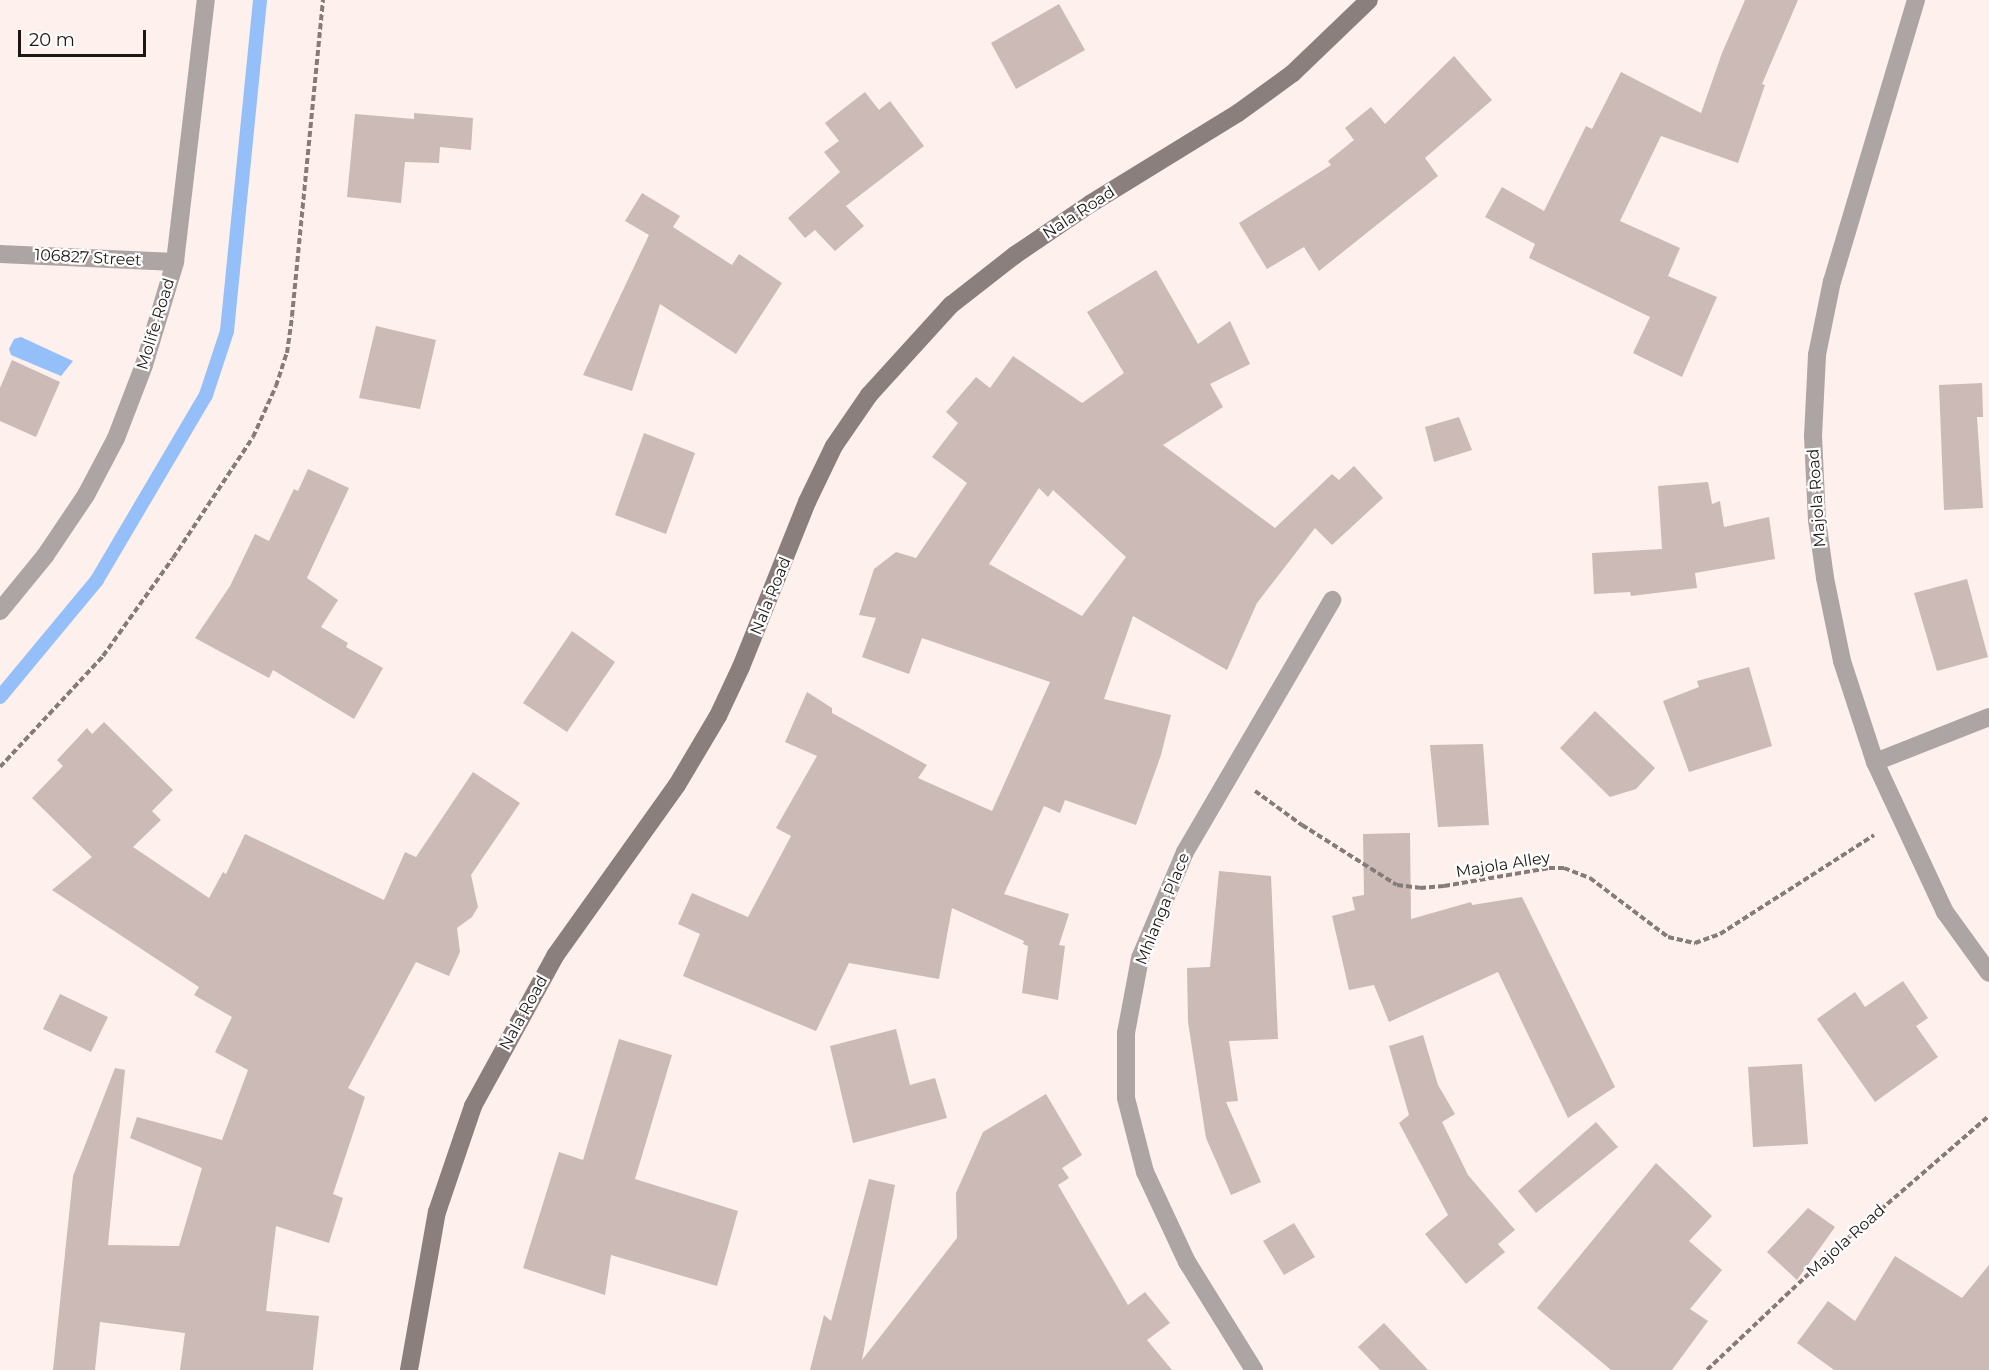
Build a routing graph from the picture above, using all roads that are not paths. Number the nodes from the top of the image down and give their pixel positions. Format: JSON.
{"nodes":[{"id":1,"x":207,"y":0,"type":"edge"},
{"id":2,"x":1369,"y":0,"type":"edge"},
{"id":3,"x":1916,"y":0,"type":"edge"},
{"id":4,"x":0,"y":254,"type":"edge"},
{"id":5,"x":175,"y":262,"type":"junction"},
{"id":6,"x":1332,"y":600,"type":"dead end"},
{"id":7,"x":0,"y":610,"type":"edge"},
{"id":8,"x":1989,"y":717,"type":"edge"},
{"id":9,"x":1875,"y":762,"type":"junction"},
{"id":10,"x":1989,"y":973,"type":"edge"},
{"id":11,"x":409,"y":1370,"type":"edge"},
{"id":12,"x":1254,"y":1370,"type":"edge"}],
"edges":[{"from":1,"to":5,"type":"street","name":"Molife Road"},
{"from":2,"to":11,"type":"street","name":"Nala Road"},
{"from":3,"to":9,"type":"street","name":"Majola Road"},
{"from":4,"to":5,"type":"street","name":"106827 Street"},
{"from":5,"to":7,"type":"street","name":"Molife Road"},
{"from":6,"to":12,"type":"street","name":"Mhlanga Place"},
{"from":8,"to":9,"type":"street"},
{"from":9,"to":10,"type":"street","name":"Majola Road"}]}
